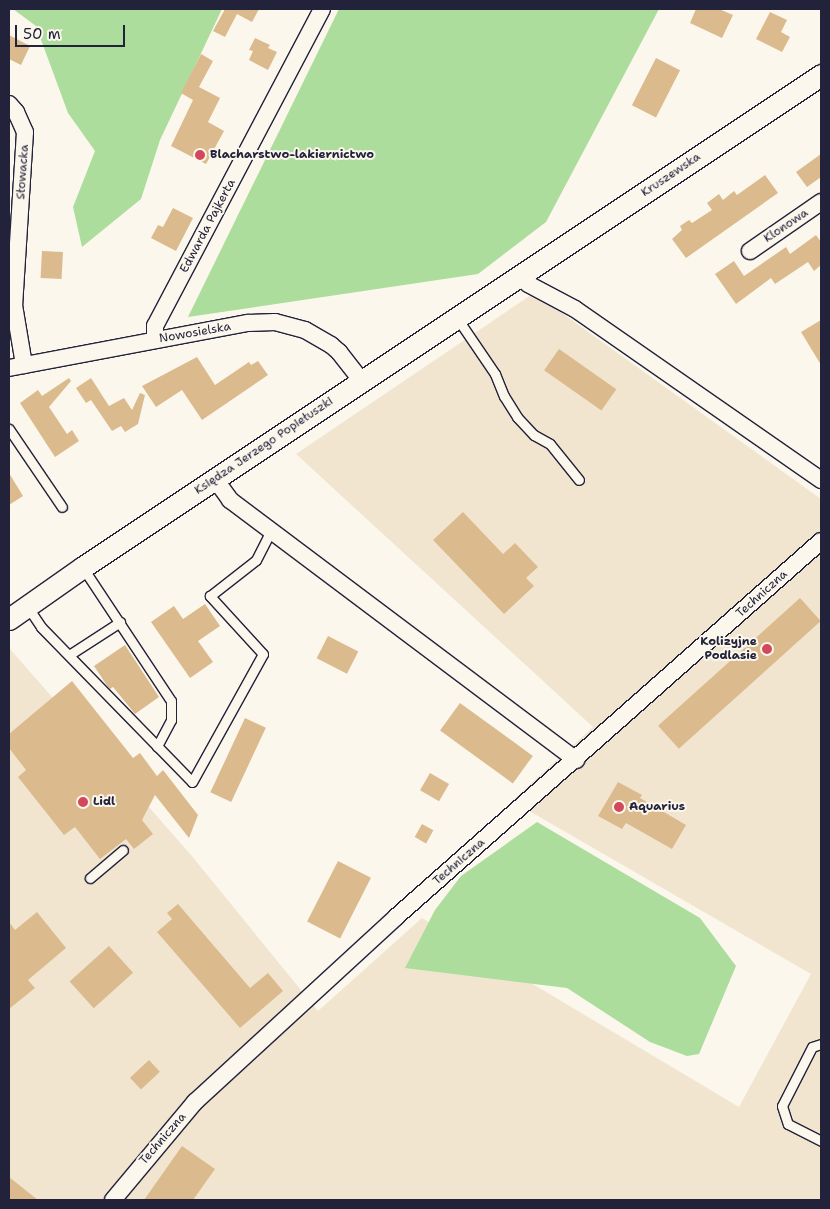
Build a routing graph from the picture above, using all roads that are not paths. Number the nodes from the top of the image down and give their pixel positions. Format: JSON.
{"nodes":[{"id":1,"x":322,"y":9,"type":"edge"},
{"id":2,"x":821,"y":75,"type":"edge"},
{"id":3,"x":9,"y":104,"type":"edge"},
{"id":4,"x":821,"y":202,"type":"edge"},
{"id":5,"x":750,"y":251,"type":"dead end"},
{"id":6,"x":521,"y":275,"type":"junction"},
{"id":7,"x":457,"y":318,"type":"junction"},
{"id":8,"x":155,"y":340,"type":"junction"},
{"id":9,"x":16,"y":366,"type":"edge"},
{"id":10,"x":362,"y":381,"type":"junction"},
{"id":11,"x":9,"y":429,"type":"edge"},
{"id":12,"x":215,"y":479,"type":"junction"},
{"id":13,"x":579,"y":480,"type":"dead end"},
{"id":14,"x":821,"y":480,"type":"edge"},
{"id":15,"x":62,"y":507,"type":"dead end"},
{"id":16,"x":271,"y":531,"type":"junction"},
{"id":17,"x":821,"y":542,"type":"edge"},
{"id":18,"x":83,"y":567,"type":"junction"},
{"id":19,"x":27,"y":606,"type":"junction"},
{"id":20,"x":9,"y":619,"type":"edge"},
{"id":21,"x":120,"y":622,"type":"junction"},
{"id":22,"x":69,"y":656,"type":"junction"},
{"id":23,"x":157,"y":746,"type":"junction"},
{"id":24,"x":576,"y":760,"type":"junction"},
{"id":25,"x":123,"y":850,"type":"dead end"},
{"id":26,"x":90,"y":878,"type":"dead end"},
{"id":27,"x":821,"y":1044,"type":"edge"},
{"id":28,"x":821,"y":1141,"type":"edge"},
{"id":29,"x":113,"y":1200,"type":"edge"}],
"edges":[{"from":1,"to":8,"type":"street","name":"Edwarda Pajkerta"},
{"from":2,"to":6,"type":"street","name":"Kruszewska"},
{"from":3,"to":9,"type":"street","name":"Słowacka"},
{"from":4,"to":5,"type":"street","name":"Klonowa"},
{"from":6,"to":7,"type":"street","name":"Księdza Jerzego Popiełuszki"},
{"from":6,"to":14,"type":"street"},
{"from":7,"to":10,"type":"street","name":"Księdza Jerzego Popiełuszki"},
{"from":7,"to":13,"type":"lane"},
{"from":8,"to":9,"type":"street","name":"Nowosielska"},
{"from":8,"to":10,"type":"street","name":"Nowosielska"},
{"from":10,"to":12,"type":"street","name":"Księdza Jerzego Popiełuszki"},
{"from":11,"to":15,"type":"lane"},
{"from":12,"to":16,"type":"street"},
{"from":12,"to":18,"type":"street","name":"Księdza Jerzego Popiełuszki"},
{"from":16,"to":23,"type":"lane"},
{"from":16,"to":24,"type":"street"},
{"from":17,"to":24,"type":"street","name":"Techniczna"},
{"from":18,"to":19,"type":"street","name":"Księdza Jerzego Popiełuszki"},
{"from":18,"to":21,"type":"lane"},
{"from":19,"to":20,"type":"street","name":"Księdza Jerzego Popiełuszki"},
{"from":19,"to":22,"type":"lane"},
{"from":21,"to":22,"type":"lane"},
{"from":21,"to":23,"type":"lane"},
{"from":22,"to":23,"type":"lane"},
{"from":24,"to":29,"type":"street","name":"Techniczna"},
{"from":25,"to":26,"type":"lane"},
{"from":27,"to":28,"type":"lane"}]}
